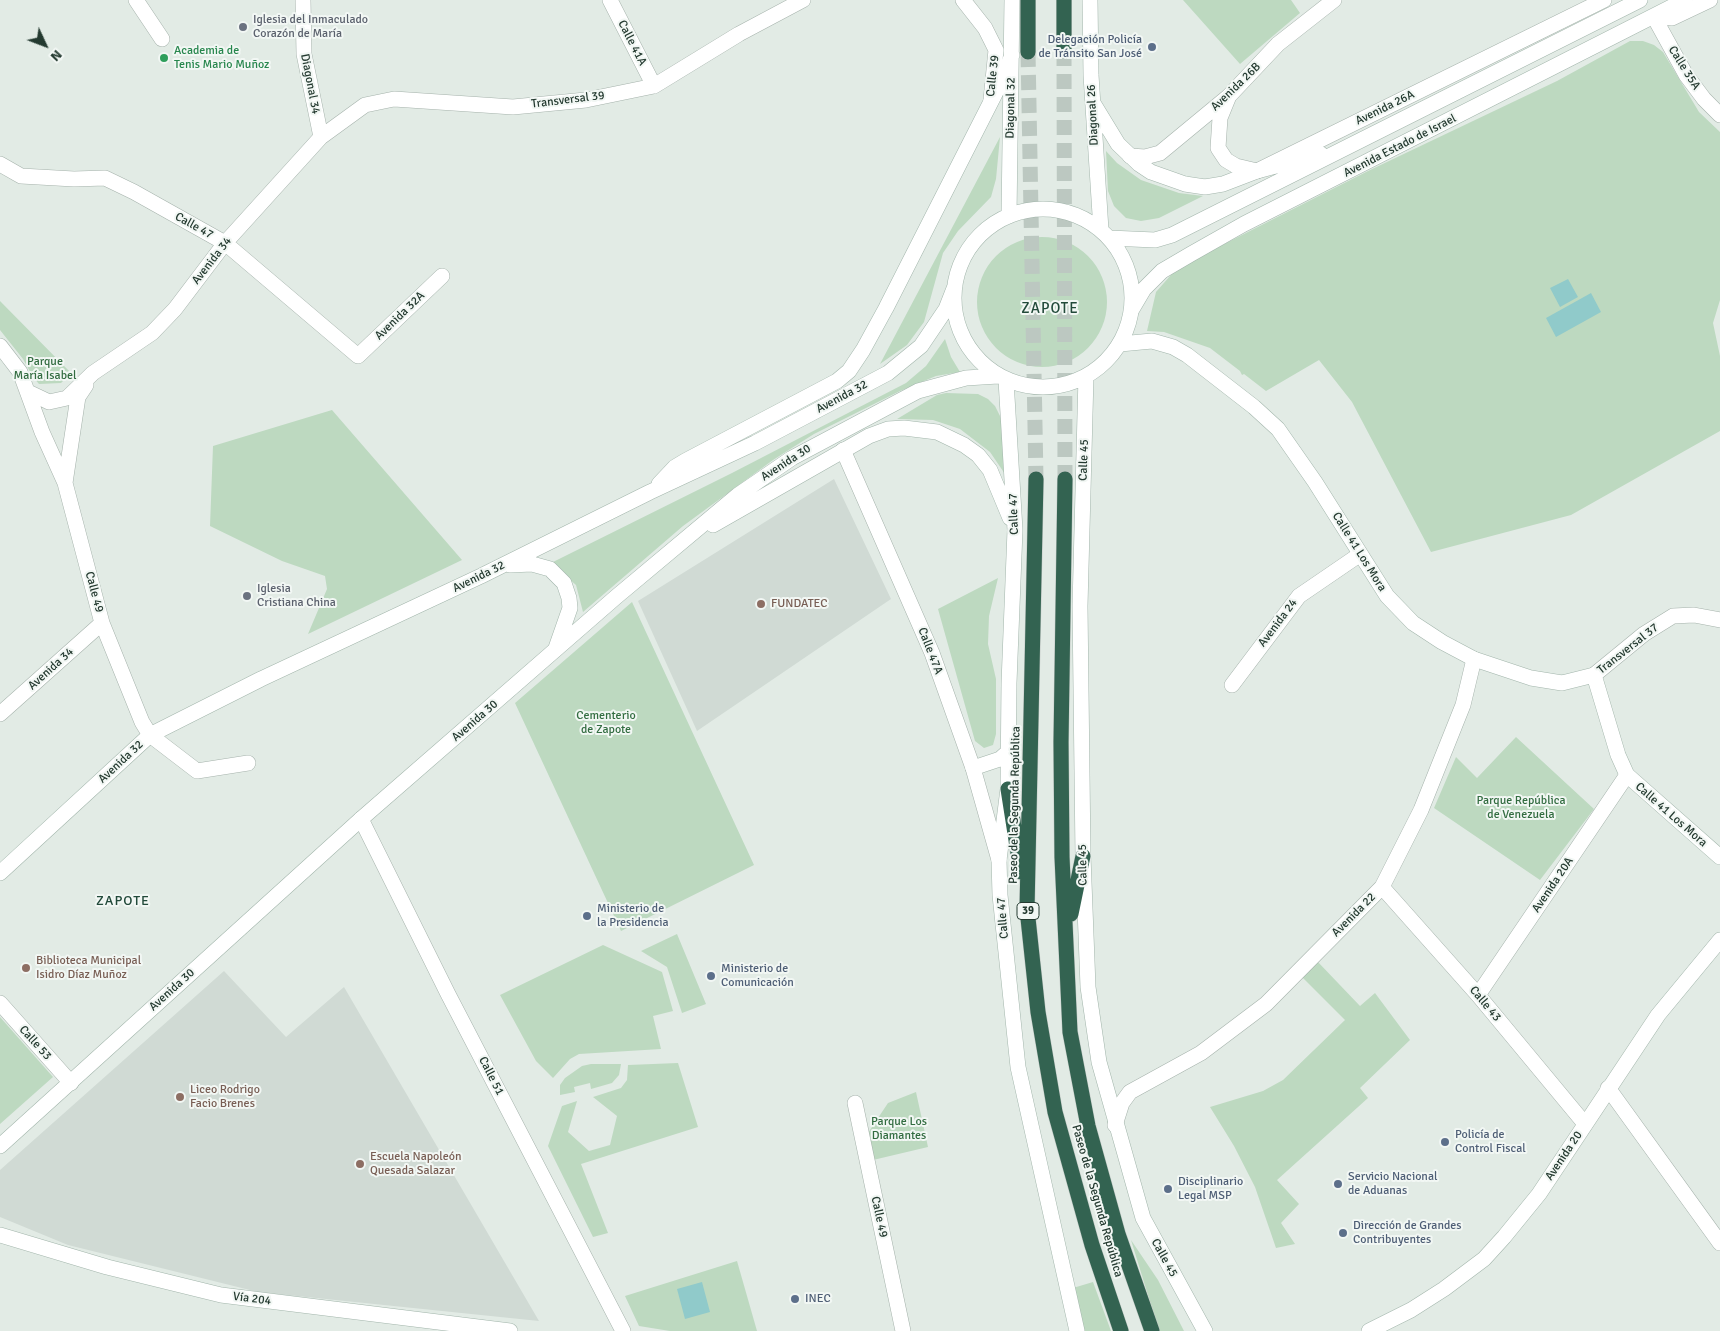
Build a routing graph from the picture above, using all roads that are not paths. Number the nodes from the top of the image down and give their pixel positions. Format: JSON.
{"nodes":[{"id":1,"x":136,"y":0,"type":"edge"},
{"id":2,"x":303,"y":0,"type":"edge"},
{"id":3,"x":610,"y":0,"type":"edge"},
{"id":4,"x":803,"y":0,"type":"edge"},
{"id":5,"x":963,"y":0,"type":"edge"},
{"id":6,"x":1012,"y":0,"type":"edge"},
{"id":7,"x":1028,"y":0,"type":"edge"},
{"id":8,"x":1064,"y":0,"type":"edge"},
{"id":9,"x":1090,"y":0,"type":"edge"},
{"id":10,"x":1334,"y":0,"type":"edge"},
{"id":11,"x":1604,"y":0,"type":"edge"},
{"id":12,"x":1640,"y":0,"type":"edge"},
{"id":13,"x":1685,"y":0,"type":"edge"},
{"id":14,"x":1710,"y":0,"type":"edge"},
{"id":15,"x":1654,"y":17,"type":"junction"},
{"id":16,"x":162,"y":39,"type":"dead end"},
{"id":17,"x":1064,"y":51,"type":"tunnel mouth"},
{"id":18,"x":1028,"y":52,"type":"tunnel mouth"},
{"id":19,"x":1012,"y":54,"type":"junction"},
{"id":20,"x":654,"y":86,"type":"junction"},
{"id":21,"x":1229,"y":96,"type":"junction"},
{"id":22,"x":990,"y":103,"type":"junction"},
{"id":23,"x":1092,"y":103,"type":"junction"},
{"id":24,"x":1720,"y":115,"type":"edge"},
{"id":25,"x":321,"y":137,"type":"junction"},
{"id":26,"x":1356,"y":144,"type":"junction"},
{"id":27,"x":1130,"y":156,"type":"junction"},
{"id":28,"x":0,"y":164,"type":"edge"},
{"id":29,"x":1257,"y":171,"type":"junction"},
{"id":30,"x":1009,"y":216,"type":"junction"},
{"id":31,"x":1105,"y":234,"type":"junction"},
{"id":32,"x":225,"y":243,"type":"junction"},
{"id":33,"x":442,"y":276,"type":"dead end"},
{"id":34,"x":955,"y":286,"type":"junction"},
{"id":35,"x":1132,"y":311,"type":"junction"},
{"id":36,"x":1120,"y":344,"type":"junction"},
{"id":37,"x":0,"y":346,"type":"edge"},
{"id":38,"x":358,"y":356,"type":"joint"},
{"id":39,"x":93,"y":373,"type":"junction"},
{"id":40,"x":1086,"y":376,"type":"junction"},
{"id":41,"x":1002,"y":378,"type":"junction"},
{"id":42,"x":28,"y":392,"type":"junction"},
{"id":43,"x":843,"y":450,"type":"junction"},
{"id":44,"x":1036,"y":479,"type":"tunnel mouth"},
{"id":45,"x":1064,"y":479,"type":"tunnel mouth"},
{"id":46,"x":65,"y":483,"type":"junction"},
{"id":47,"x":650,"y":492,"type":"junction"},
{"id":48,"x":1015,"y":530,"type":"junction"},
{"id":49,"x":691,"y":534,"type":"junction"},
{"id":50,"x":1359,"y":555,"type":"junction"},
{"id":51,"x":504,"y":565,"type":"junction"},
{"id":52,"x":1720,"y":620,"type":"edge"},
{"id":53,"x":102,"y":623,"type":"junction"},
{"id":54,"x":555,"y":652,"type":"junction"},
{"id":55,"x":1474,"y":659,"type":"junction"},
{"id":56,"x":1594,"y":675,"type":"junction"},
{"id":57,"x":1232,"y":685,"type":"dead end"},
{"id":58,"x":0,"y":714,"type":"edge"},
{"id":59,"x":150,"y":735,"type":"junction"},
{"id":60,"x":1009,"y":752,"type":"junction"},
{"id":61,"x":248,"y":763,"type":"dead end"},
{"id":62,"x":973,"y":768,"type":"junction"},
{"id":63,"x":1627,"y":775,"type":"junction"},
{"id":64,"x":1008,"y":789,"type":"junction"},
{"id":65,"x":361,"y":819,"type":"junction"},
{"id":66,"x":1083,"y":856,"type":"junction"},
{"id":67,"x":1720,"y":857,"type":"edge"},
{"id":68,"x":999,"y":860,"type":"junction"},
{"id":69,"x":0,"y":873,"type":"edge"},
{"id":70,"x":1382,"y":887,"type":"junction"},
{"id":71,"x":1027,"y":909,"type":"junction"},
{"id":72,"x":1065,"y":940,"type":"junction"},
{"id":73,"x":1720,"y":940,"type":"edge"},
{"id":74,"x":1478,"y":996,"type":"junction"},
{"id":75,"x":0,"y":1003,"type":"edge"},
{"id":76,"x":71,"y":1082,"type":"junction"},
{"id":77,"x":1106,"y":1087,"type":"junction"},
{"id":78,"x":1608,"y":1088,"type":"junction"},
{"id":79,"x":1130,"y":1092,"type":"junction"},
{"id":80,"x":855,"y":1103,"type":"dead end"},
{"id":81,"x":1585,"y":1124,"type":"junction"},
{"id":82,"x":1116,"y":1125,"type":"junction"},
{"id":83,"x":0,"y":1146,"type":"edge"},
{"id":84,"x":0,"y":1236,"type":"edge"},
{"id":85,"x":1720,"y":1244,"type":"edge"},
{"id":86,"x":440,"y":1327,"type":"edge"},
{"id":87,"x":1205,"y":1329,"type":"edge"},
{"id":88,"x":510,"y":1331,"type":"edge"},
{"id":89,"x":623,"y":1331,"type":"edge"},
{"id":90,"x":903,"y":1331,"type":"edge"},
{"id":91,"x":1077,"y":1331,"type":"edge"},
{"id":92,"x":1121,"y":1331,"type":"edge"},
{"id":93,"x":1152,"y":1331,"type":"edge"},
{"id":94,"x":1369,"y":1331,"type":"edge"}],
"edges":[{"from":1,"to":16,"type":"main road"},
{"from":2,"to":25,"type":"main road","name":"Diagonal 34"},
{"from":3,"to":20,"type":"main road","name":"Calle 41A"},
{"from":4,"to":20,"type":"main road","name":"Transversal 39"},
{"from":5,"to":22,"type":"main road","name":"Calle 39"},
{"from":6,"to":19,"type":"main road","name":"Diagonal 32"},
{"from":7,"to":18,"type":"highway"},
{"from":8,"to":17,"type":"highway"},
{"from":9,"to":23,"type":"main road","name":"Diagonal 26"},
{"from":10,"to":21,"type":"main road","name":"Avenida 26B"},
{"from":11,"to":29,"type":"main road","name":"Avenida 26A"},
{"from":12,"to":26,"type":"main road","name":"Avenida Estado de Israel"},
{"from":13,"to":15,"type":"main road","name":"Avenida Estado de Israel"},
{"from":14,"to":15,"type":"main road"},
{"from":15,"to":24,"type":"main road","name":"Calle 35A"},
{"from":15,"to":35,"type":"main road","name":"Avenida Estado de Israel"},
{"from":19,"to":22,"type":"main road"},
{"from":19,"to":30,"type":"main road","name":"Diagonal 32"},
{"from":20,"to":25,"type":"main road","name":"Transversal 39"},
{"from":21,"to":27,"type":"main road","name":"Avenida 26B"},
{"from":21,"to":29,"type":"main road"},
{"from":22,"to":47,"type":"main road"},
{"from":23,"to":27,"type":"main road"},
{"from":23,"to":31,"type":"main road","name":"Diagonal 26"},
{"from":25,"to":32,"type":"main road","name":"Avenida 34"},
{"from":26,"to":29,"type":"main road"},
{"from":26,"to":31,"type":"main road","name":"Avenida Estado de Israel"},
{"from":27,"to":29,"type":"main road"},
{"from":28,"to":32,"type":"main road","name":"Calle 47"},
{"from":30,"to":31,"type":"main road"},
{"from":30,"to":34,"type":"main road"},
{"from":31,"to":35,"type":"main road"},
{"from":32,"to":38,"type":"main road","name":"Calle 47"},
{"from":32,"to":39,"type":"main road","name":"Avenida 34"},
{"from":33,"to":38,"type":"main road","name":"Avenida 32A"},
{"from":34,"to":41,"type":"main road"},
{"from":34,"to":47,"type":"main road","name":"Avenida 32"},
{"from":35,"to":36,"type":"main road"},
{"from":36,"to":40,"type":"main road"},
{"from":36,"to":50,"type":"main road","name":"Calle 41 Los Mora"},
{"from":37,"to":42,"type":"main road","name":"Calle 49"},
{"from":39,"to":42,"type":"main road","name":"Avenida 34"},
{"from":39,"to":46,"type":"main road","name":"Avenida 34"},
{"from":40,"to":41,"type":"main road"},
{"from":40,"to":66,"type":"main road","name":"Calle 45"},
{"from":41,"to":48,"type":"main road","name":"Calle 47"},
{"from":41,"to":49,"type":"main road","name":"Avenida 30"},
{"from":42,"to":46,"type":"main road","name":"Calle 49"},
{"from":43,"to":48,"type":"main road"},
{"from":43,"to":49,"type":"main road"},
{"from":43,"to":62,"type":"main road","name":"Calle 47A"},
{"from":44,"to":71,"type":"highway","name":"Paseo de la Segunda República","number":"39"},
{"from":45,"to":72,"type":"highway","name":"Paseo de la Segunda República"},
{"from":46,"to":53,"type":"main road","name":"Calle 49"},
{"from":47,"to":51,"type":"main road","name":"Avenida 32"},
{"from":48,"to":60,"type":"main road","name":"Calle 47"},
{"from":49,"to":54,"type":"main road","name":"Avenida 30"},
{"from":50,"to":55,"type":"main road","name":"Calle 41 Los Mora"},
{"from":50,"to":57,"type":"main road","name":"Avenida 24"},
{"from":51,"to":54,"type":"main road"},
{"from":51,"to":59,"type":"main road","name":"Avenida 32"},
{"from":52,"to":56,"type":"main road","name":"Transversal 37"},
{"from":53,"to":58,"type":"main road","name":"Avenida 34"},
{"from":53,"to":59,"type":"main road","name":"Calle 49"},
{"from":54,"to":65,"type":"main road","name":"Avenida 30"},
{"from":55,"to":56,"type":"main road","name":"Calle 41 Los Mora"},
{"from":55,"to":70,"type":"main road","name":"Avenida 22"},
{"from":56,"to":63,"type":"main road","name":"Calle 41 Los Mora"},
{"from":59,"to":61,"type":"main road","name":"Calle 49"},
{"from":59,"to":69,"type":"main road","name":"Avenida 32"},
{"from":60,"to":62,"type":"main road"},
{"from":60,"to":64,"type":"main road","name":"Calle 47"},
{"from":62,"to":68,"type":"main road","name":"Calle 47A"},
{"from":63,"to":67,"type":"main road","name":"Calle 41 Los Mora"},
{"from":63,"to":74,"type":"main road","name":"Avenida 20A"},
{"from":64,"to":68,"type":"main road","name":"Calle 47"},
{"from":64,"to":71,"type":"highway"},
{"from":65,"to":76,"type":"main road","name":"Avenida 30"},
{"from":65,"to":89,"type":"main road","name":"Calle 51"},
{"from":66,"to":72,"type":"highway"},
{"from":66,"to":77,"type":"main road","name":"Calle 45"},
{"from":68,"to":91,"type":"main road","name":"Calle 47"},
{"from":70,"to":74,"type":"main road","name":"Calle 43"},
{"from":70,"to":79,"type":"main road","name":"Avenida 22"},
{"from":71,"to":92,"type":"highway","name":"Paseo de la Segunda República","number":"39"},
{"from":72,"to":93,"type":"highway","name":"Paseo de la Segunda República"},
{"from":73,"to":78,"type":"main road","name":"Avenida 20"},
{"from":74,"to":81,"type":"main road","name":"Calle 43"},
{"from":75,"to":76,"type":"main road","name":"Calle 53"},
{"from":76,"to":83,"type":"main road","name":"Avenida 30"},
{"from":77,"to":79,"type":"main road"},
{"from":77,"to":82,"type":"main road","name":"Calle 45"},
{"from":78,"to":81,"type":"main road","name":"Avenida 20"},
{"from":78,"to":85,"type":"main road"},
{"from":79,"to":82,"type":"main road"},
{"from":80,"to":90,"type":"main road","name":"Calle 49"},
{"from":81,"to":94,"type":"main road","name":"Avenida 20"},
{"from":82,"to":87,"type":"main road","name":"Calle 45"},
{"from":84,"to":86,"type":"main road","name":"Vía 204"},
{"from":86,"to":88,"type":"main road","name":"Vía 204"}]}
